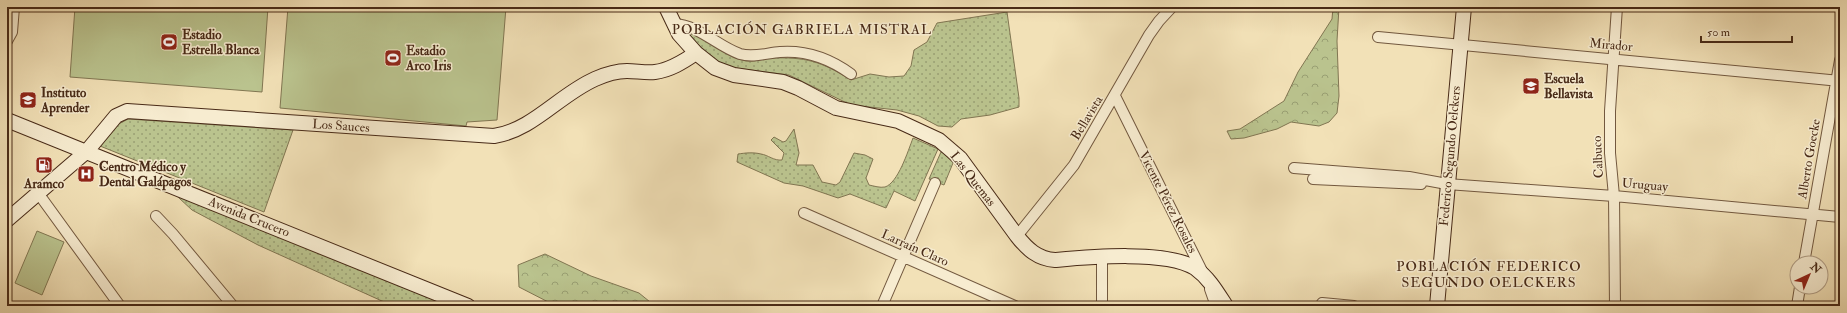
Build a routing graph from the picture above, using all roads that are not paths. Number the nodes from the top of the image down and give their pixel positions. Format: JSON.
{"nodes":[{"id":1,"x":14,"y":7,"type":"edge"},
{"id":2,"x":666,"y":7,"type":"edge"},
{"id":3,"x":1172,"y":7,"type":"edge"},
{"id":4,"x":1464,"y":7,"type":"edge"},
{"id":5,"x":1617,"y":7,"type":"edge"},
{"id":6,"x":674,"y":24,"type":"junction"},
{"id":7,"x":1378,"y":37,"type":"dead end"},
{"id":8,"x":7,"y":41,"type":"edge"},
{"id":9,"x":1460,"y":45,"type":"junction"},
{"id":10,"x":696,"y":53,"type":"junction"},
{"id":11,"x":1613,"y":58,"type":"junction"},
{"id":12,"x":1840,"y":60,"type":"edge"},
{"id":13,"x":851,"y":74,"type":"dead end"},
{"id":14,"x":1838,"y":81,"type":"edge"},
{"id":15,"x":1115,"y":96,"type":"junction"},
{"id":16,"x":7,"y":120,"type":"edge"},
{"id":17,"x":87,"y":151,"type":"junction"},
{"id":18,"x":1294,"y":168,"type":"dead end"},
{"id":19,"x":1313,"y":179,"type":"dead end"},
{"id":20,"x":935,"y":183,"type":"dead end"},
{"id":21,"x":1447,"y":184,"type":"junction"},
{"id":22,"x":38,"y":193,"type":"junction"},
{"id":23,"x":1614,"y":196,"type":"junction"},
{"id":24,"x":804,"y":213,"type":"dead end"},
{"id":25,"x":1812,"y":214,"type":"junction"},
{"id":26,"x":156,"y":216,"type":"dead end"},
{"id":27,"x":1840,"y":217,"type":"edge"},
{"id":28,"x":7,"y":220,"type":"edge"},
{"id":29,"x":1017,"y":236,"type":"junction"},
{"id":30,"x":1805,"y":255,"type":"edge"},
{"id":31,"x":903,"y":256,"type":"junction"},
{"id":32,"x":1102,"y":256,"type":"junction"},
{"id":33,"x":1205,"y":276,"type":"junction"},
{"id":34,"x":1799,"y":295,"type":"edge"},
{"id":35,"x":1322,"y":303,"type":"dead end"},
{"id":36,"x":1009,"y":305,"type":"edge"},
{"id":37,"x":120,"y":306,"type":"edge"},
{"id":38,"x":233,"y":306,"type":"edge"},
{"id":39,"x":468,"y":306,"type":"edge"},
{"id":40,"x":882,"y":306,"type":"edge"},
{"id":41,"x":1102,"y":306,"type":"edge"},
{"id":42,"x":1216,"y":306,"type":"edge"},
{"id":43,"x":1226,"y":306,"type":"edge"},
{"id":44,"x":1354,"y":306,"type":"edge"},
{"id":45,"x":1437,"y":306,"type":"edge"},
{"id":46,"x":1615,"y":306,"type":"edge"},
{"id":47,"x":1797,"y":306,"type":"edge"}],
"edges":[{"from":1,"to":8,"type":"street"},
{"from":2,"to":6,"type":"main road","name":"Las Quemas"},
{"from":3,"to":15,"type":"street","name":"Bellavista"},
{"from":4,"to":9,"type":"main road","name":"Federico Segundo Oelckers"},
{"from":5,"to":11,"type":"street","name":"Calbuco"},
{"from":6,"to":10,"type":"main road","name":"Las Quemas"},
{"from":6,"to":13,"type":"street"},
{"from":7,"to":9,"type":"street","name":"Mirador"},
{"from":9,"to":11,"type":"street","name":"Mirador"},
{"from":9,"to":21,"type":"main road","name":"Federico Segundo Oelckers"},
{"from":10,"to":17,"type":"main road","name":"Los Sauces"},
{"from":10,"to":29,"type":"main road","name":"Las Quemas"},
{"from":11,"to":14,"type":"street","name":"Mirador"},
{"from":11,"to":23,"type":"street","name":"Calbuco"},
{"from":12,"to":14,"type":"street","name":"Alberto Goecke"},
{"from":14,"to":25,"type":"street","name":"Alberto Goecke"},
{"from":15,"to":29,"type":"street","name":"Bellavista"},
{"from":15,"to":33,"type":"street","name":"Vicente Pérez Rosales"},
{"from":16,"to":17,"type":"main road","name":"Avenida Crucero"},
{"from":17,"to":22,"type":"main road","name":"Los Sauces"},
{"from":17,"to":39,"type":"main road","name":"Avenida Crucero"},
{"from":18,"to":21,"type":"street","name":"Uruguay"},
{"from":19,"to":21,"type":"street","name":"Uruguay"},
{"from":20,"to":31,"type":"street"},
{"from":21,"to":23,"type":"street","name":"Uruguay"},
{"from":21,"to":45,"type":"main road","name":"Federico Segundo Oelckers"},
{"from":22,"to":28,"type":"main road","name":"Los Sauces"},
{"from":22,"to":37,"type":"street"},
{"from":23,"to":25,"type":"street","name":"Uruguay"},
{"from":23,"to":46,"type":"street","name":"Calbuco"},
{"from":24,"to":31,"type":"street","name":"Larraín Claro"},
{"from":25,"to":27,"type":"street","name":"Uruguay"},
{"from":25,"to":30,"type":"street","name":"Alberto Goecke"},
{"from":26,"to":38,"type":"street"},
{"from":29,"to":32,"type":"main road","name":"Las Quemas"},
{"from":31,"to":36,"type":"street","name":"Larraín Claro"},
{"from":31,"to":40,"type":"street"},
{"from":32,"to":33,"type":"main road","name":"Las Quemas"},
{"from":32,"to":41,"type":"street"},
{"from":33,"to":42,"type":"street"},
{"from":33,"to":43,"type":"main road","name":"Vicente Pérez Rosales"},
{"from":34,"to":47,"type":"street"},
{"from":35,"to":44,"type":"street"}]}
